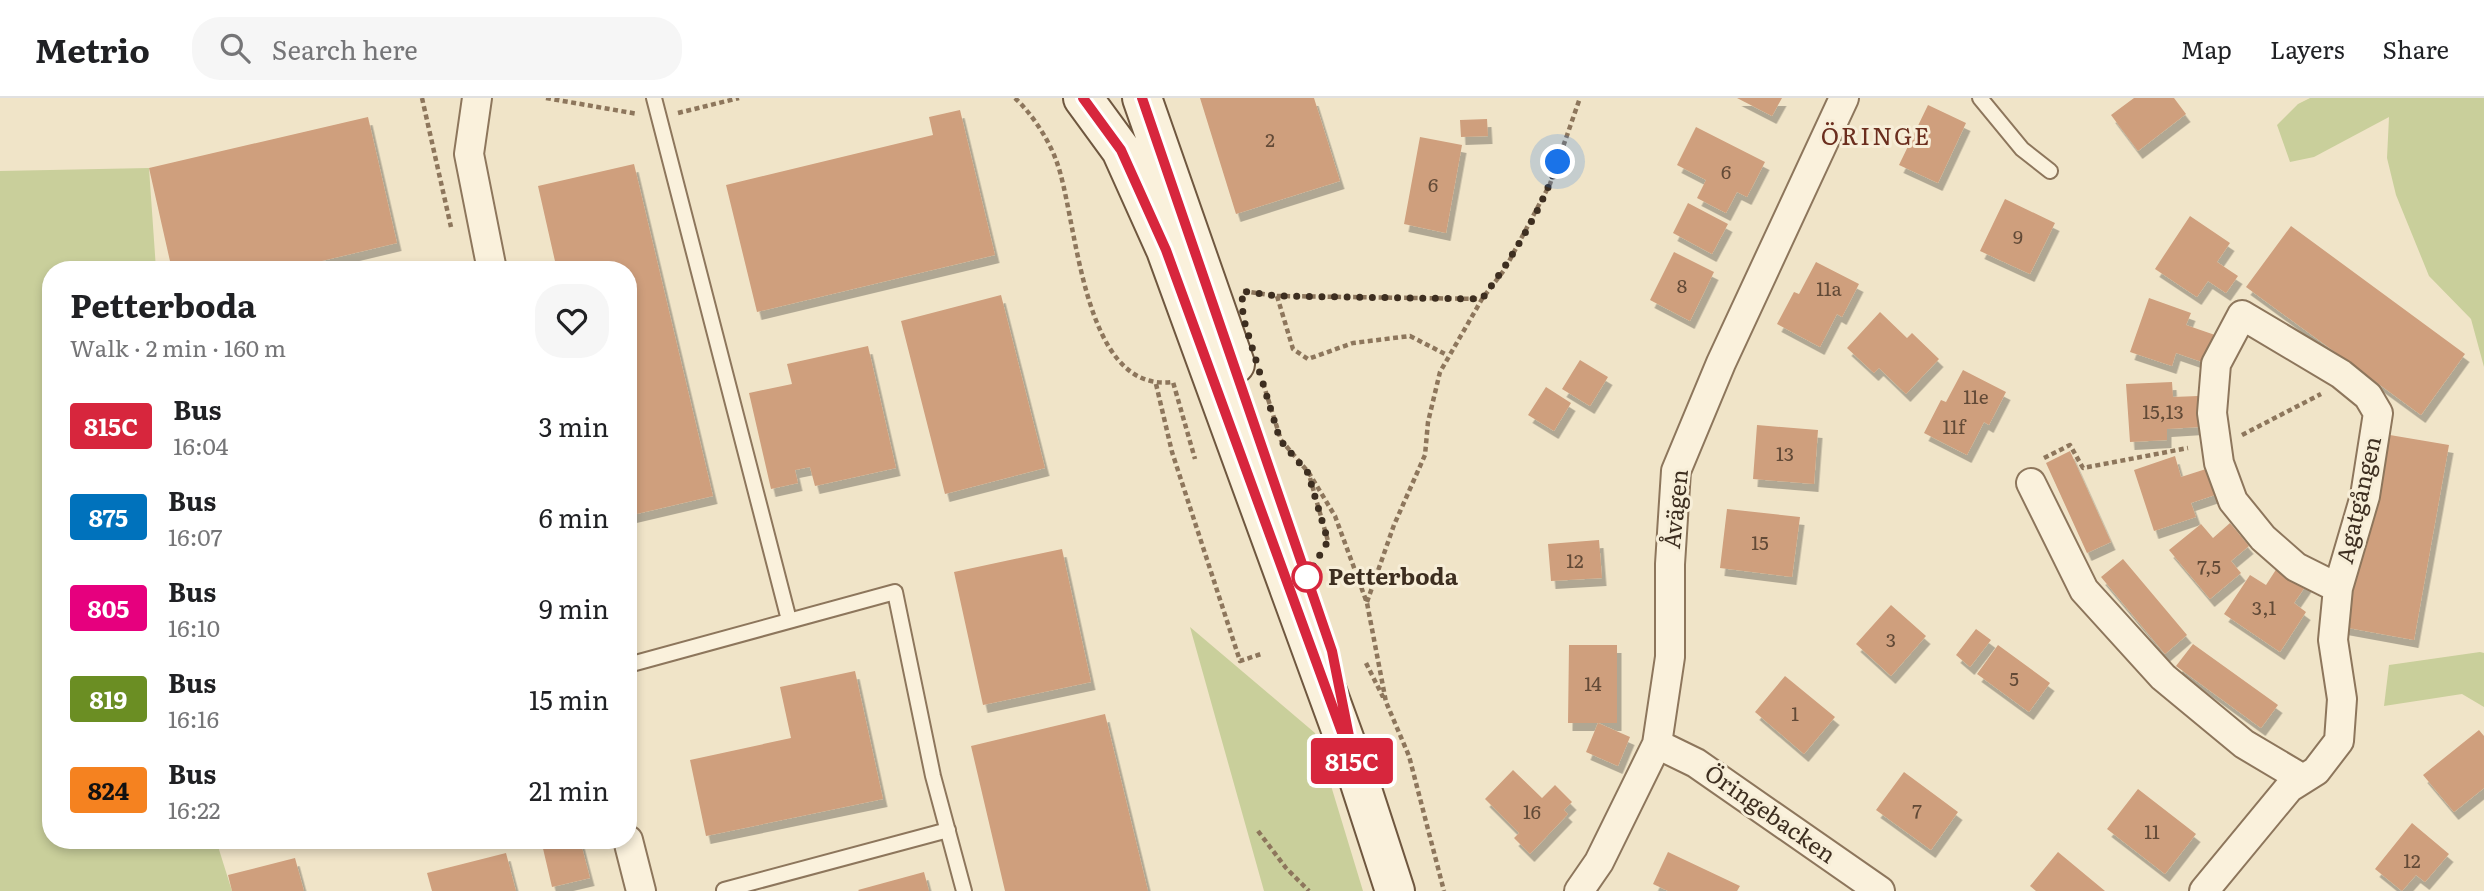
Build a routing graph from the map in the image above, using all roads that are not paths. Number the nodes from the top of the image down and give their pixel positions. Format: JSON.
{"nodes":[{"id":1,"x":477,"y":98,"type":"edge"},
{"id":2,"x":654,"y":98,"type":"edge"},
{"id":3,"x":1083,"y":98,"type":"edge"},
{"id":4,"x":1142,"y":98,"type":"edge"},
{"id":5,"x":1844,"y":98,"type":"edge"},
{"id":6,"x":1980,"y":98,"type":"edge"},
{"id":7,"x":2050,"y":171,"type":"dead end"},
{"id":8,"x":490,"y":261,"type":"edge"},
{"id":9,"x":2031,"y":483,"type":"road end"},
{"id":10,"x":2338,"y":588,"type":"junction"},
{"id":11,"x":789,"y":620,"type":"junction"},
{"id":12,"x":637,"y":662,"type":"edge"},
{"id":13,"x":1657,"y":744,"type":"junction"},
{"id":14,"x":1356,"y":771,"type":"junction"},
{"id":15,"x":2296,"y":783,"type":"junction"},
{"id":16,"x":948,"y":830,"type":"junction"},
{"id":17,"x":630,"y":849,"type":"edge"},
{"id":18,"x":724,"y":890,"type":"edge"},
{"id":19,"x":641,"y":891,"type":"edge"},
{"id":20,"x":964,"y":891,"type":"edge"},
{"id":21,"x":1395,"y":891,"type":"edge"},
{"id":22,"x":1579,"y":891,"type":"edge"},
{"id":23,"x":1880,"y":891,"type":"edge"},
{"id":24,"x":2204,"y":891,"type":"edge"}],
"edges":[{"from":1,"to":8,"type":"street"},
{"from":2,"to":11,"type":"lane"},
{"from":3,"to":14,"type":"main road"},
{"from":4,"to":14,"type":"main road"},
{"from":5,"to":13,"type":"street","name":"Åvägen"},
{"from":6,"to":7,"type":"lane"},
{"from":9,"to":15,"type":"street"},
{"from":10,"to":10,"type":"street","name":"Agatgången"},
{"from":10,"to":15,"type":"street","name":"Agatgången"},
{"from":11,"to":12,"type":"lane"},
{"from":11,"to":16,"type":"lane"},
{"from":13,"to":22,"type":"street","name":"Åvägen"},
{"from":13,"to":23,"type":"street","name":"Öringebacken"},
{"from":14,"to":21,"type":"main road"},
{"from":15,"to":24,"type":"street"},
{"from":16,"to":18,"type":"lane"},
{"from":16,"to":20,"type":"lane"},
{"from":17,"to":19,"type":"street"}]}
